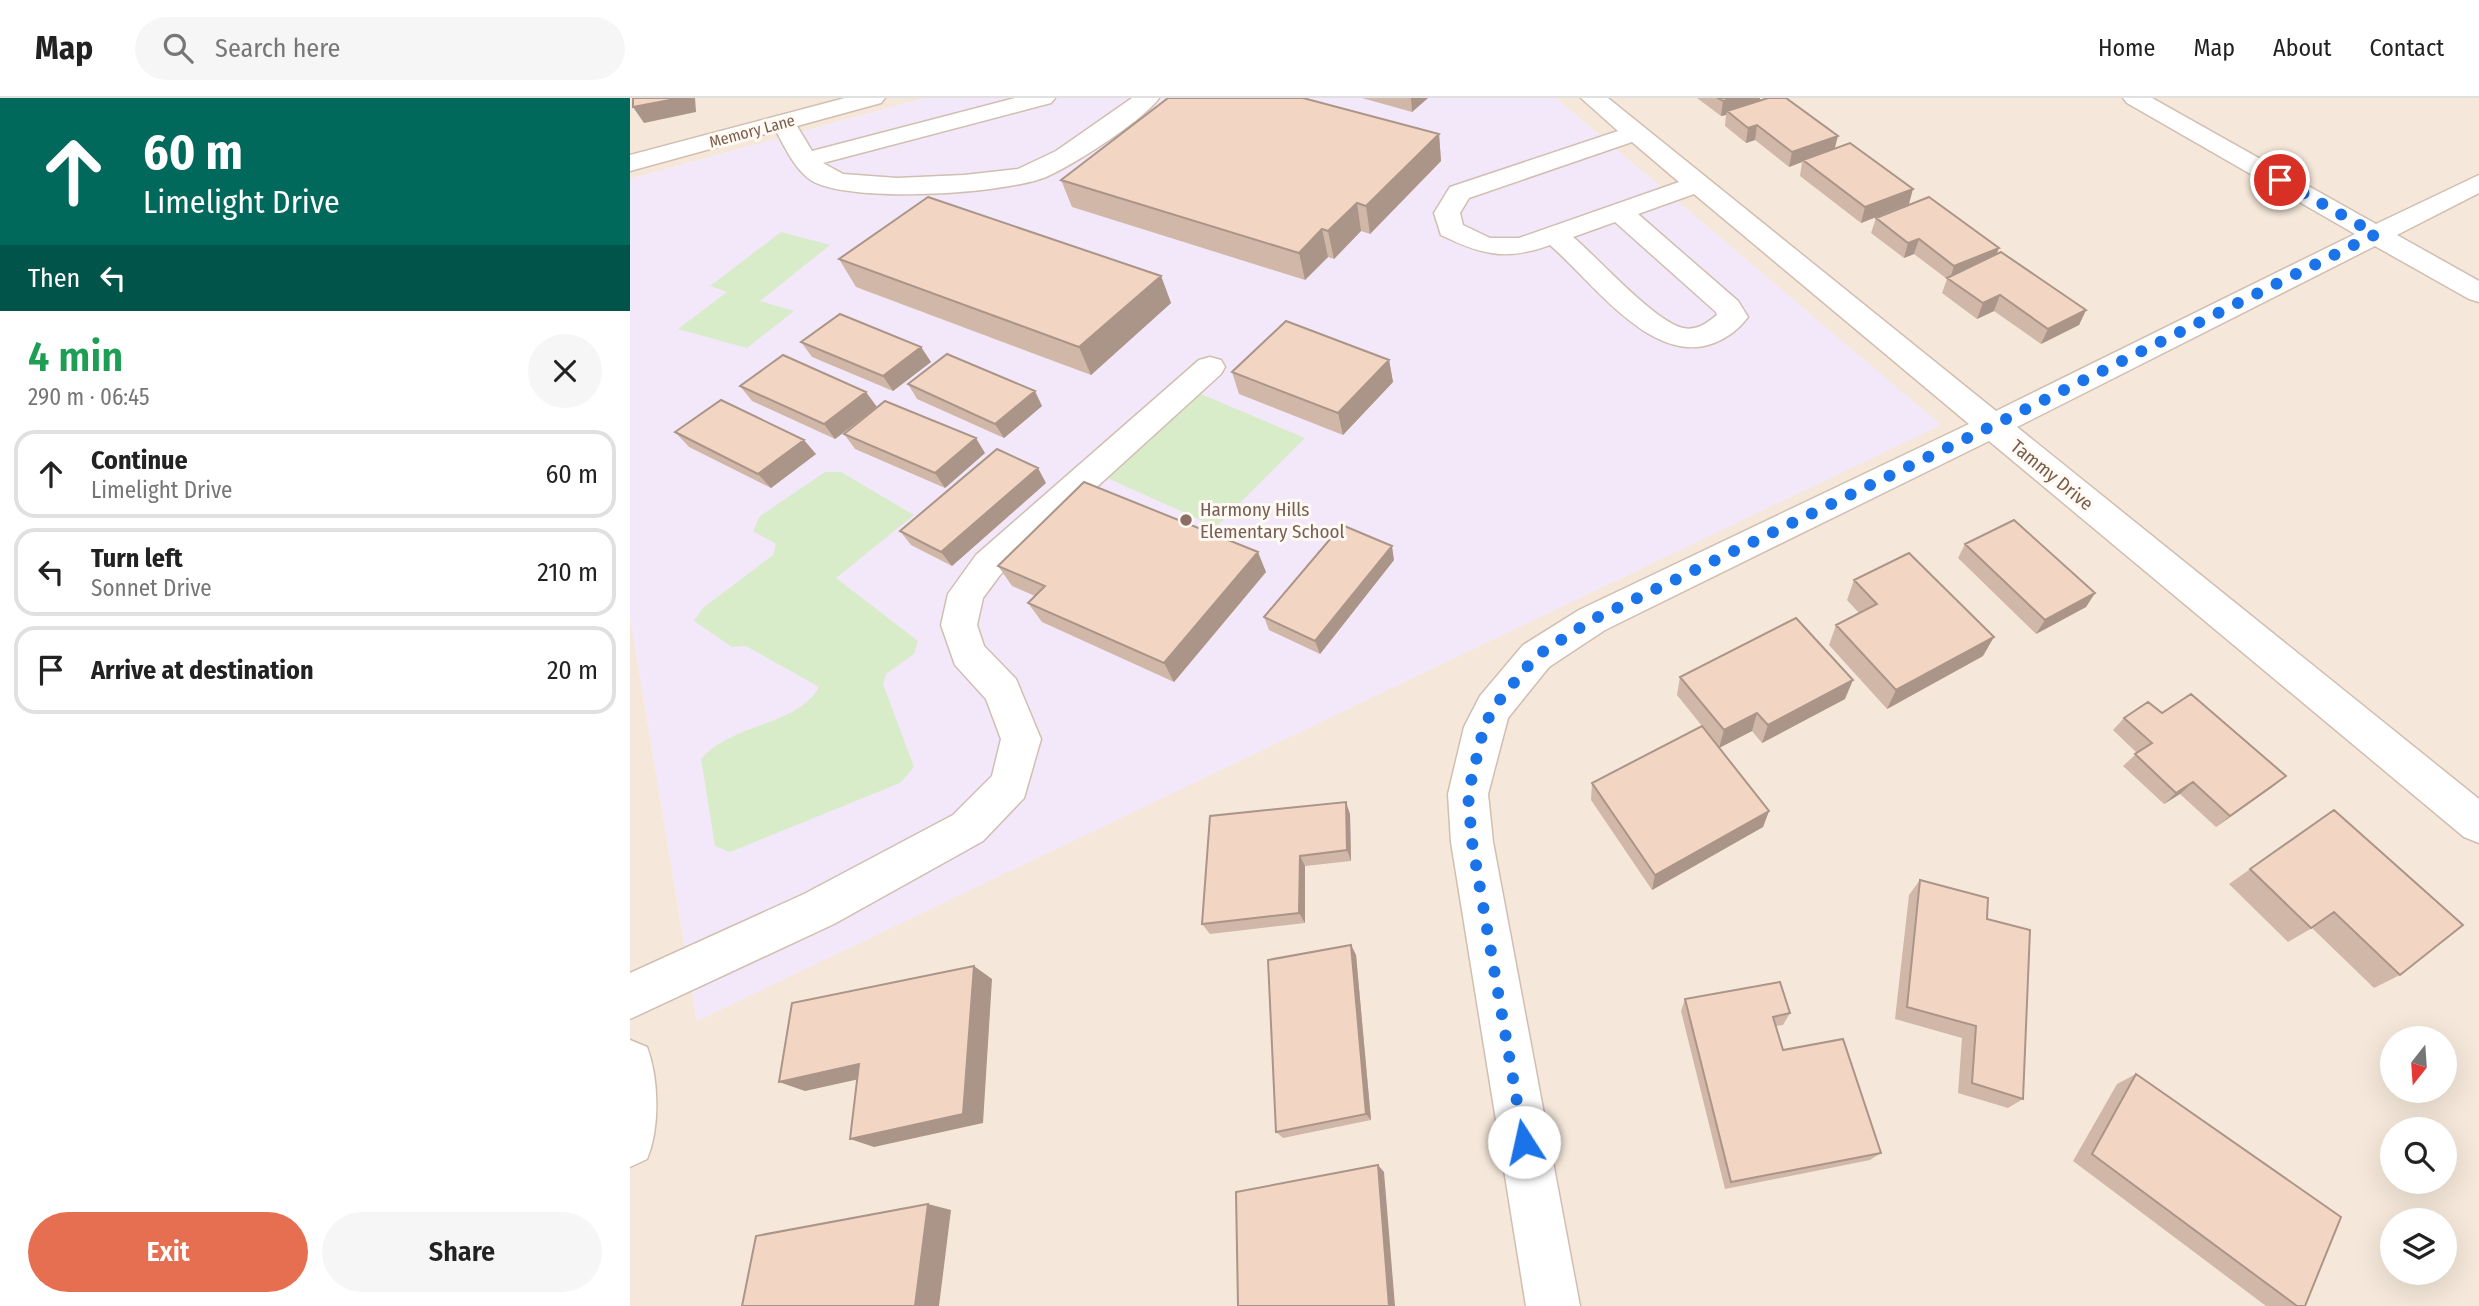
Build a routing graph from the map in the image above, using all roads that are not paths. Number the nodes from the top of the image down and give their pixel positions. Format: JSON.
{"nodes":[{"id":1,"x":873,"y":98,"type":"edge"},
{"id":2,"x":1043,"y":98,"type":"edge"},
{"id":3,"x":1147,"y":98,"type":"edge"},
{"id":4,"x":1593,"y":98,"type":"edge"},
{"id":5,"x":2135,"y":98,"type":"edge"},
{"id":6,"x":783,"y":122,"type":"junction"},
{"id":7,"x":1635,"y":133,"type":"junction"},
{"id":8,"x":806,"y":159,"type":"junction"},
{"id":9,"x":630,"y":163,"type":"edge"},
{"id":10,"x":2479,"y":183,"type":"edge"},
{"id":11,"x":1697,"y":184,"type":"junction"},
{"id":12,"x":1620,"y":212,"type":"junction"},
{"id":13,"x":2376,"y":234,"type":"junction"},
{"id":14,"x":1554,"y":235,"type":"junction"},
{"id":15,"x":2479,"y":292,"type":"edge"},
{"id":16,"x":1210,"y":367,"type":"dead end"},
{"id":17,"x":1992,"y":426,"type":"junction"},
{"id":18,"x":2479,"y":824,"type":"edge"},
{"id":19,"x":630,"y":996,"type":"edge"},
{"id":20,"x":630,"y":1065,"type":"edge"},
{"id":21,"x":630,"y":1142,"type":"edge"},
{"id":22,"x":1553,"y":1306,"type":"edge"}],
"edges":[{"from":1,"to":6,"type":"street","name":"Memory Lane"},
{"from":2,"to":8,"type":"street"},
{"from":3,"to":8,"type":"street"},
{"from":4,"to":7,"type":"street","name":"Tammy Drive"},
{"from":5,"to":13,"type":"street"},
{"from":6,"to":8,"type":"street"},
{"from":6,"to":9,"type":"street","name":"Memory Lane"},
{"from":7,"to":11,"type":"street","name":"Tammy Drive"},
{"from":7,"to":14,"type":"street"},
{"from":10,"to":13,"type":"street"},
{"from":11,"to":12,"type":"street"},
{"from":11,"to":17,"type":"street","name":"Tammy Drive"},
{"from":12,"to":14,"type":"street"},
{"from":12,"to":14,"type":"street"},
{"from":13,"to":15,"type":"street"},
{"from":13,"to":17,"type":"street"},
{"from":16,"to":19,"type":"street"},
{"from":17,"to":18,"type":"street","name":"Tammy Drive"},
{"from":17,"to":22,"type":"street"},
{"from":20,"to":21,"type":"street"}]}
